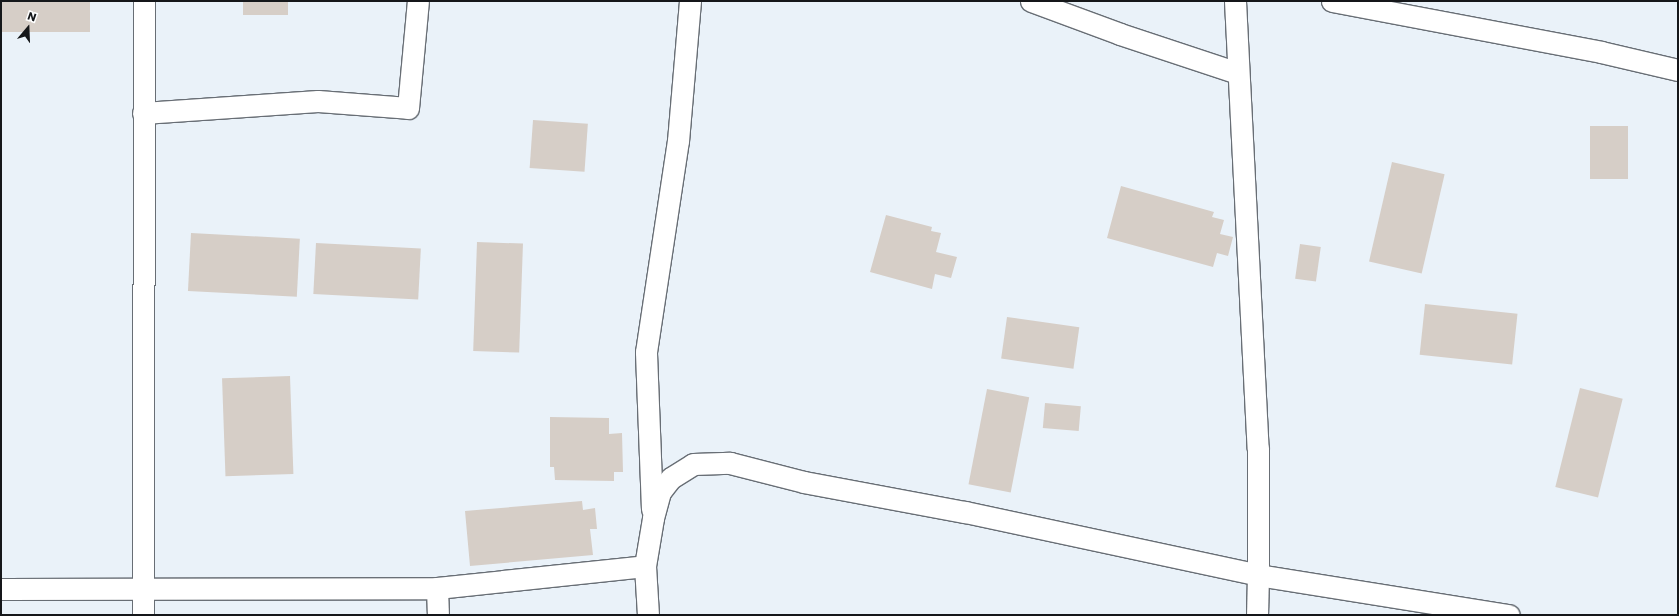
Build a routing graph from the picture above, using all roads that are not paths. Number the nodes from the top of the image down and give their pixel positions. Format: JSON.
{"nodes":[{"id":1,"x":144,"y":1,"type":"edge"},
{"id":2,"x":418,"y":1,"type":"edge"},
{"id":3,"x":690,"y":1,"type":"edge"},
{"id":4,"x":1030,"y":1,"type":"edge"},
{"id":5,"x":1235,"y":1,"type":"edge"},
{"id":6,"x":1332,"y":1,"type":"edge"},
{"id":7,"x":1678,"y":70,"type":"edge"},
{"id":8,"x":1238,"y":73,"type":"junction"},
{"id":9,"x":143,"y":113,"type":"junction"},
{"id":10,"x":652,"y":518,"type":"junction"},
{"id":11,"x":645,"y":566,"type":"junction"},
{"id":12,"x":1258,"y":575,"type":"junction"},
{"id":13,"x":437,"y":588,"type":"junction"},
{"id":14,"x":1,"y":589,"type":"edge"},
{"id":15,"x":142,"y":590,"type":"junction"},
{"id":16,"x":143,"y":615,"type":"edge"},
{"id":17,"x":438,"y":615,"type":"edge"},
{"id":18,"x":648,"y":615,"type":"edge"},
{"id":19,"x":1257,"y":615,"type":"edge"},
{"id":20,"x":1509,"y":615,"type":"edge"}],
"edges":[{"from":1,"to":9,"type":"street"},
{"from":2,"to":9,"type":"street"},
{"from":3,"to":10,"type":"street"},
{"from":4,"to":8,"type":"street"},
{"from":5,"to":8,"type":"street"},
{"from":6,"to":7,"type":"street"},
{"from":8,"to":12,"type":"street"},
{"from":9,"to":15,"type":"street"},
{"from":10,"to":11,"type":"street"},
{"from":10,"to":12,"type":"street"},
{"from":11,"to":13,"type":"street"},
{"from":11,"to":18,"type":"street"},
{"from":12,"to":19,"type":"street"},
{"from":12,"to":20,"type":"street"},
{"from":13,"to":15,"type":"street"},
{"from":13,"to":17,"type":"street"},
{"from":14,"to":15,"type":"street"},
{"from":15,"to":16,"type":"street"}]}
